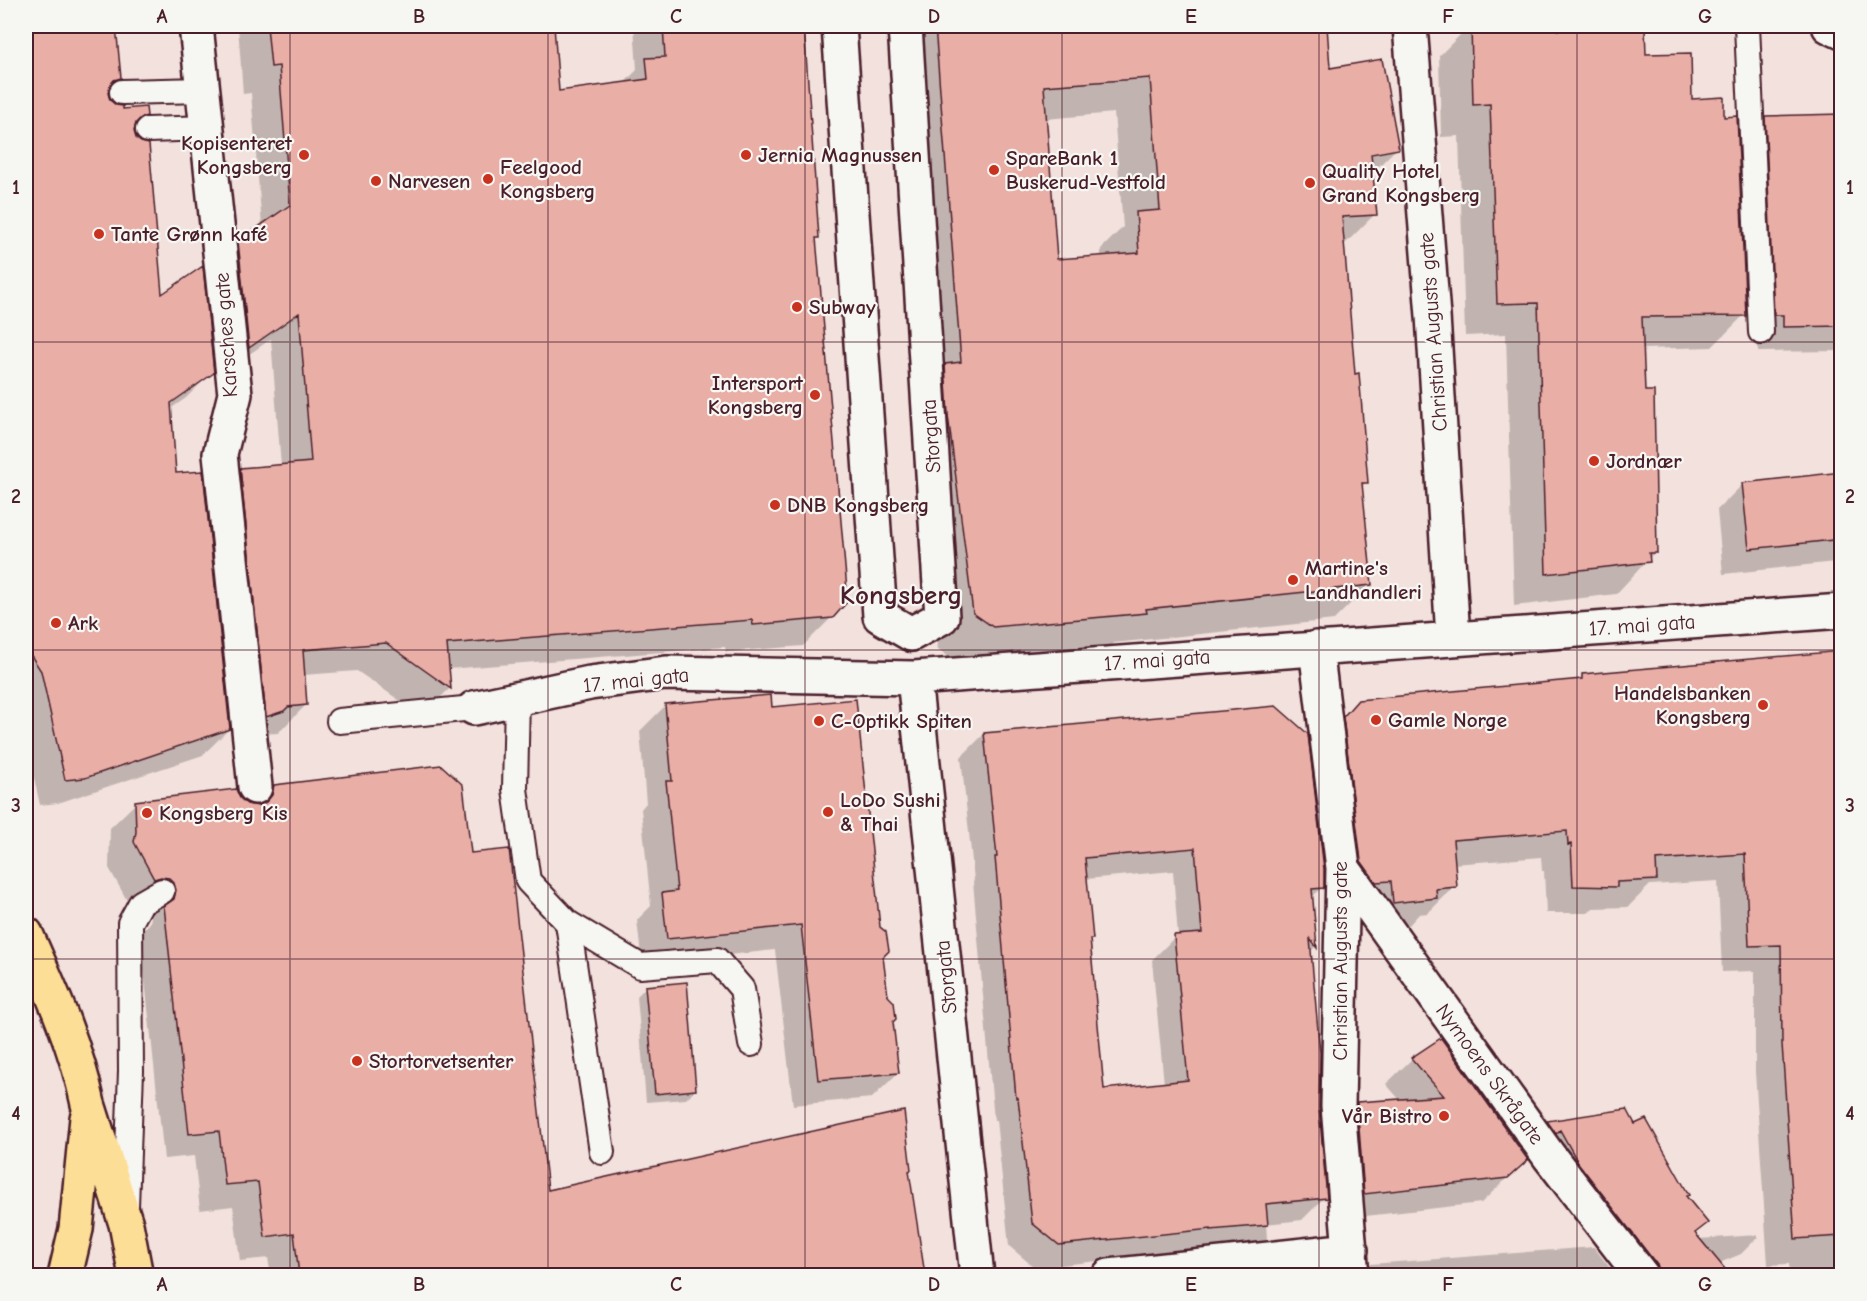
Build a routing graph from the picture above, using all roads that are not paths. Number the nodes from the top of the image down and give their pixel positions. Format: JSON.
{"nodes":[{"id":1,"x":196,"y":26,"type":"edge"},
{"id":2,"x":839,"y":26,"type":"edge"},
{"id":3,"x":905,"y":26,"type":"edge"},
{"id":4,"x":1410,"y":26,"type":"edge"},
{"id":5,"x":1747,"y":26,"type":"edge"},
{"id":6,"x":1829,"y":26,"type":"edge"},
{"id":7,"x":1842,"y":32,"type":"edge"},
{"id":8,"x":203,"y":90,"type":"junction"},
{"id":9,"x":122,"y":92,"type":"dead end"},
{"id":10,"x":207,"y":128,"type":"junction"},
{"id":11,"x":148,"y":129,"type":"dead end"},
{"id":12,"x":1761,"y":332,"type":"dead end"},
{"id":13,"x":1842,"y":611,"type":"edge"},
{"id":14,"x":1453,"y":638,"type":"junction"},
{"id":15,"x":1316,"y":648,"type":"junction"},
{"id":16,"x":915,"y":678,"type":"junction"},
{"id":17,"x":517,"y":698,"type":"junction"},
{"id":18,"x":474,"y":708,"type":"joint"},
{"id":19,"x":339,"y":721,"type":"dead end"},
{"id":20,"x":255,"y":787,"type":"dead end"},
{"id":21,"x":1343,"y":868,"type":"junction"},
{"id":22,"x":162,"y":891,"type":"dead end"},
{"id":23,"x":568,"y":923,"type":"junction"},
{"id":24,"x":26,"y":934,"type":"edge"},
{"id":25,"x":751,"y":1044,"type":"dead end"},
{"id":26,"x":88,"y":1104,"type":"junction"},
{"id":27,"x":602,"y":1152,"type":"dead end"},
{"id":28,"x":126,"y":1224,"type":"junction"},
{"id":29,"x":1352,"y":1263,"type":"edge"},
{"id":30,"x":65,"y":1275,"type":"edge"},
{"id":31,"x":136,"y":1275,"type":"edge"},
{"id":32,"x":977,"y":1275,"type":"edge"},
{"id":33,"x":1109,"y":1275,"type":"edge"},
{"id":34,"x":1642,"y":1275,"type":"edge"}],
"edges":[{"from":1,"to":8,"type":"street","name":"Karsches gate"},
{"from":2,"to":3,"type":"street","name":"Storgata"},
{"from":4,"to":14,"type":"street","name":"Christian Augusts gate"},
{"from":5,"to":12,"type":"lane"},
{"from":6,"to":7,"type":"street"},
{"from":8,"to":9,"type":"lane"},
{"from":8,"to":10,"type":"street","name":"Karsches gate"},
{"from":10,"to":11,"type":"lane"},
{"from":10,"to":20,"type":"street","name":"Karsches gate"},
{"from":13,"to":14,"type":"street","name":"17. mai gata"},
{"from":14,"to":15,"type":"street","name":"17. mai gata"},
{"from":15,"to":16,"type":"street","name":"17. mai gata"},
{"from":15,"to":21,"type":"street","name":"Christian Augusts gate"},
{"from":16,"to":17,"type":"street","name":"17. mai gata"},
{"from":16,"to":32,"type":"street","name":"Storgata"},
{"from":17,"to":18,"type":"street","name":"17. mai gata"},
{"from":17,"to":23,"type":"lane"},
{"from":18,"to":19,"type":"lane"},
{"from":21,"to":29,"type":"street","name":"Christian Augusts gate"},
{"from":21,"to":34,"type":"street","name":"Nymoens Skrågate"},
{"from":22,"to":28,"type":"lane"},
{"from":23,"to":25,"type":"lane"},
{"from":23,"to":27,"type":"lane"},
{"from":24,"to":26,"type":"main road"},
{"from":26,"to":28,"type":"main road"},
{"from":26,"to":30,"type":"main road"},
{"from":28,"to":31,"type":"main road"},
{"from":29,"to":33,"type":"street"}]}
